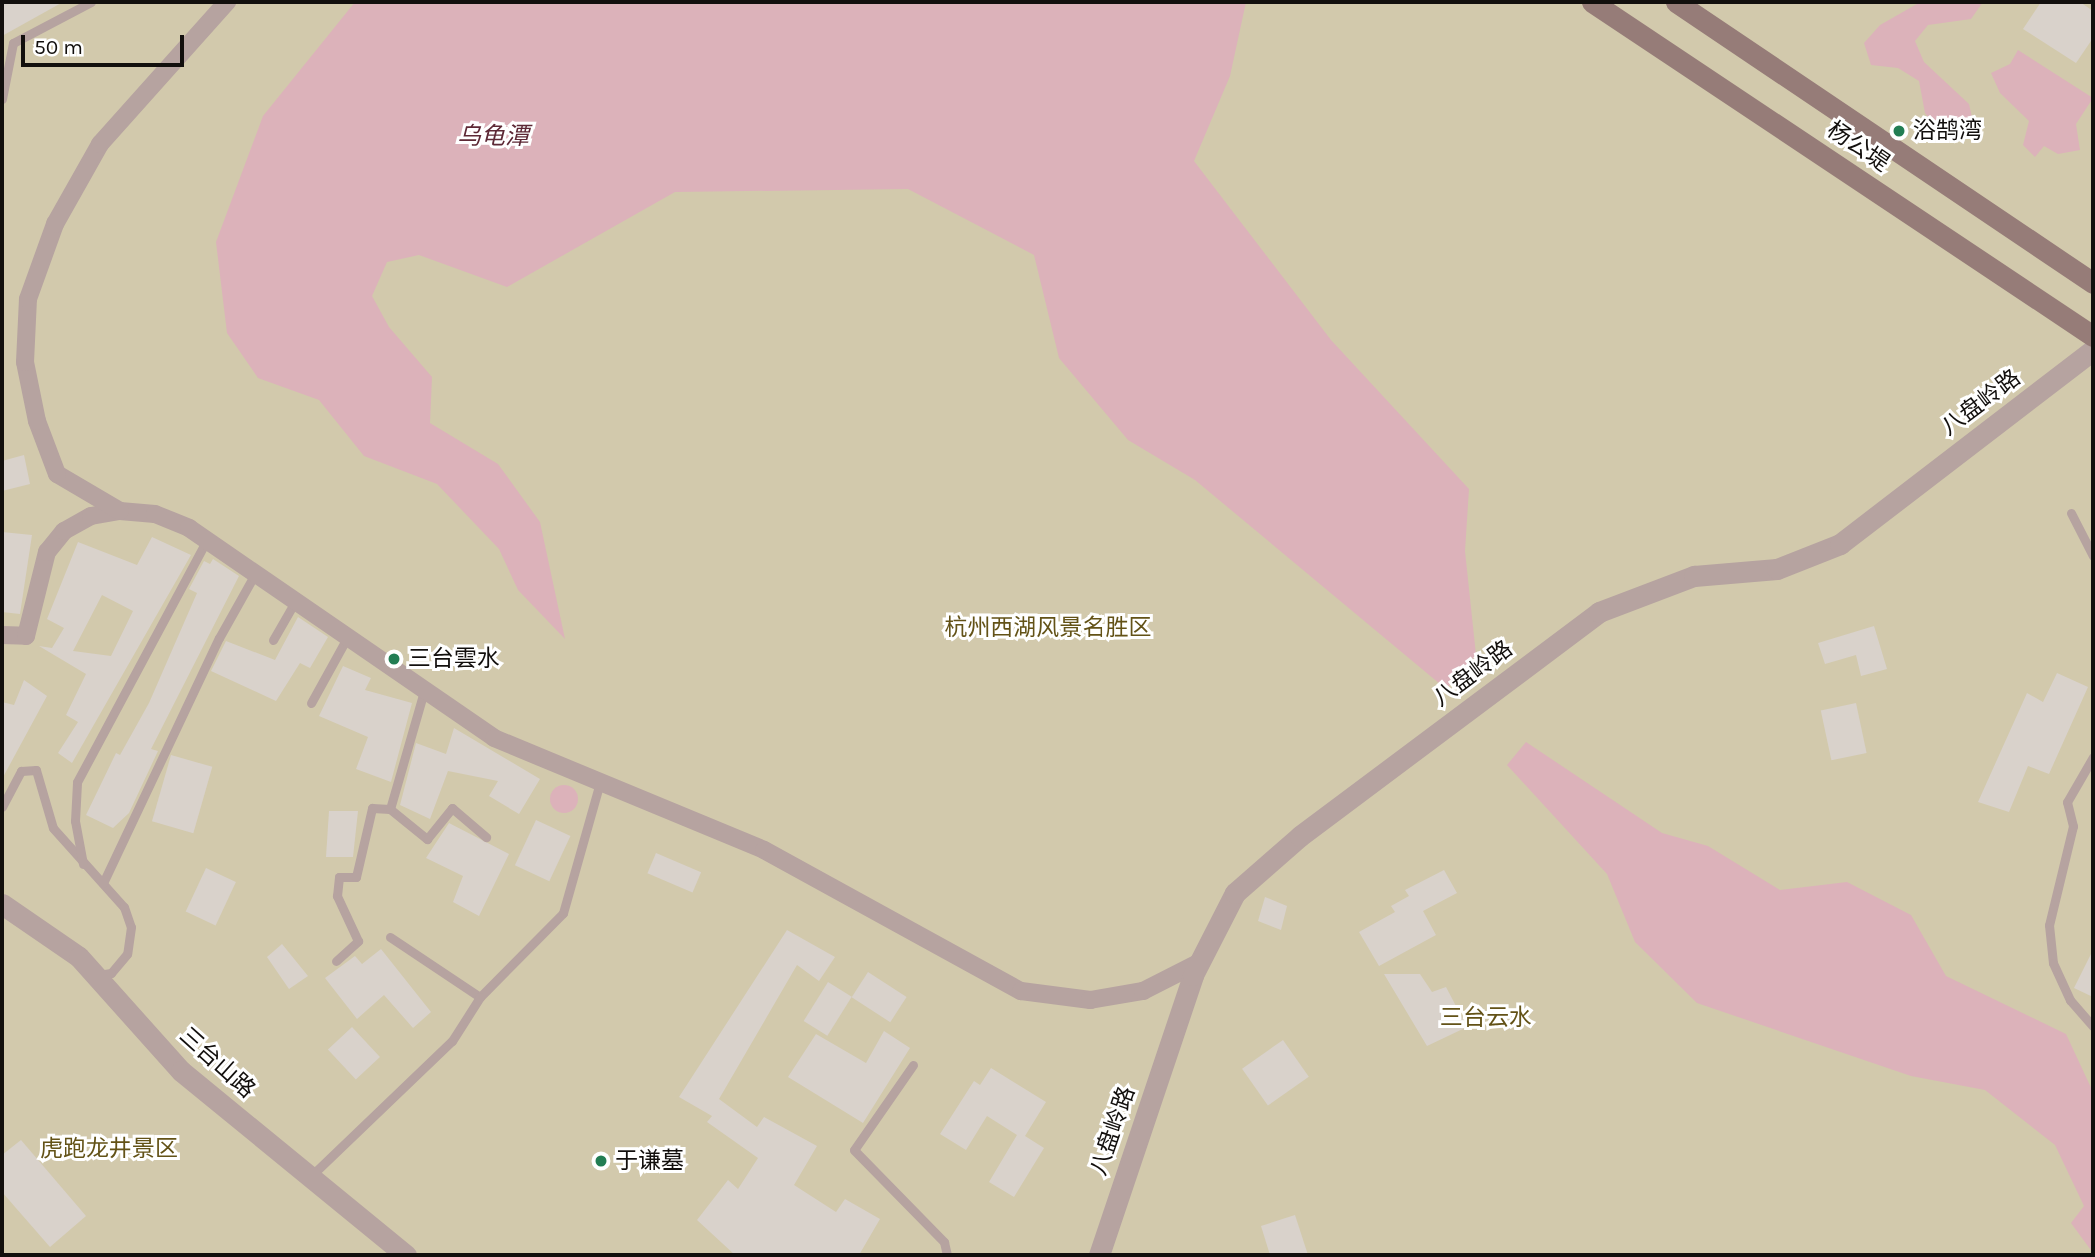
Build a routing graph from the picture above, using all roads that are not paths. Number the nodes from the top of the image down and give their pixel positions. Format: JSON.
{"nodes":[{"id":1,"x":91,"y":2,"type":"edge"},
{"id":2,"x":227,"y":2,"type":"edge"},
{"id":3,"x":1592,"y":2,"type":"edge"},
{"id":4,"x":1676,"y":2,"type":"edge"},
{"id":5,"x":2,"y":99,"type":"edge"},
{"id":6,"x":2093,"y":283,"type":"edge"},
{"id":7,"x":2093,"y":336,"type":"edge"},
{"id":8,"x":2093,"y":350,"type":"edge"},
{"id":9,"x":120,"y":511,"type":"junction"},
{"id":10,"x":2071,"y":513,"type":"dead end"},
{"id":11,"x":208,"y":540,"type":"junction"},
{"id":12,"x":2093,"y":556,"type":"edge"},
{"id":13,"x":256,"y":572,"type":"junction"},
{"id":14,"x":297,"y":598,"type":"junction"},
{"id":15,"x":2,"y":635,"type":"edge"},
{"id":16,"x":349,"y":635,"type":"junction"},
{"id":17,"x":273,"y":640,"type":"dead end"},
{"id":18,"x":424,"y":691,"type":"junction"},
{"id":19,"x":311,"y":703,"type":"dead end"},
{"id":20,"x":2093,"y":757,"type":"edge"},
{"id":21,"x":600,"y":782,"type":"junction"},
{"id":22,"x":2,"y":807,"type":"edge"},
{"id":23,"x":390,"y":808,"type":"junction"},
{"id":24,"x":486,"y":837,"type":"dead end"},
{"id":25,"x":83,"y":864,"type":"junction"},
{"id":26,"x":103,"y":883,"type":"junction"},
{"id":27,"x":2,"y":904,"type":"edge"},
{"id":28,"x":390,"y":937,"type":"dead end"},
{"id":29,"x":337,"y":961,"type":"dead end"},
{"id":30,"x":1200,"y":962,"type":"junction"},
{"id":31,"x":96,"y":975,"type":"junction"},
{"id":32,"x":480,"y":997,"type":"junction"},
{"id":33,"x":2093,"y":1026,"type":"edge"},
{"id":34,"x":914,"y":1065,"type":"dead end"},
{"id":35,"x":311,"y":1176,"type":"junction"},
{"id":36,"x":406,"y":1255,"type":"edge"},
{"id":37,"x":947,"y":1255,"type":"edge"},
{"id":38,"x":1099,"y":1255,"type":"edge"}],
"edges":[{"from":1,"to":5,"type":"lane"},
{"from":2,"to":9,"type":"street"},
{"from":3,"to":7,"type":"main road","name":"杨公堤"},
{"from":4,"to":6,"type":"main road","name":"杨公堤"},
{"from":8,"to":30,"type":"street","name":"八盘岭路"},
{"from":9,"to":11,"type":"street"},
{"from":9,"to":15,"type":"street"},
{"from":10,"to":12,"type":"lane"},
{"from":11,"to":13,"type":"street"},
{"from":11,"to":25,"type":"lane"},
{"from":13,"to":14,"type":"street"},
{"from":13,"to":26,"type":"lane"},
{"from":14,"to":16,"type":"street"},
{"from":14,"to":17,"type":"lane"},
{"from":16,"to":18,"type":"street"},
{"from":16,"to":19,"type":"lane"},
{"from":18,"to":21,"type":"street"},
{"from":18,"to":23,"type":"lane"},
{"from":20,"to":33,"type":"lane"},
{"from":21,"to":30,"type":"street"},
{"from":21,"to":32,"type":"lane"},
{"from":22,"to":25,"type":"lane"},
{"from":23,"to":24,"type":"lane"},
{"from":23,"to":29,"type":"lane"},
{"from":25,"to":26,"type":"lane"},
{"from":26,"to":31,"type":"lane"},
{"from":27,"to":31,"type":"street","name":"三台山路"},
{"from":28,"to":32,"type":"lane"},
{"from":30,"to":38,"type":"street","name":"八盘岭路"},
{"from":31,"to":35,"type":"street","name":"三台山路"},
{"from":32,"to":35,"type":"lane"},
{"from":34,"to":37,"type":"lane"},
{"from":35,"to":36,"type":"street","name":"三台山路"}]}
